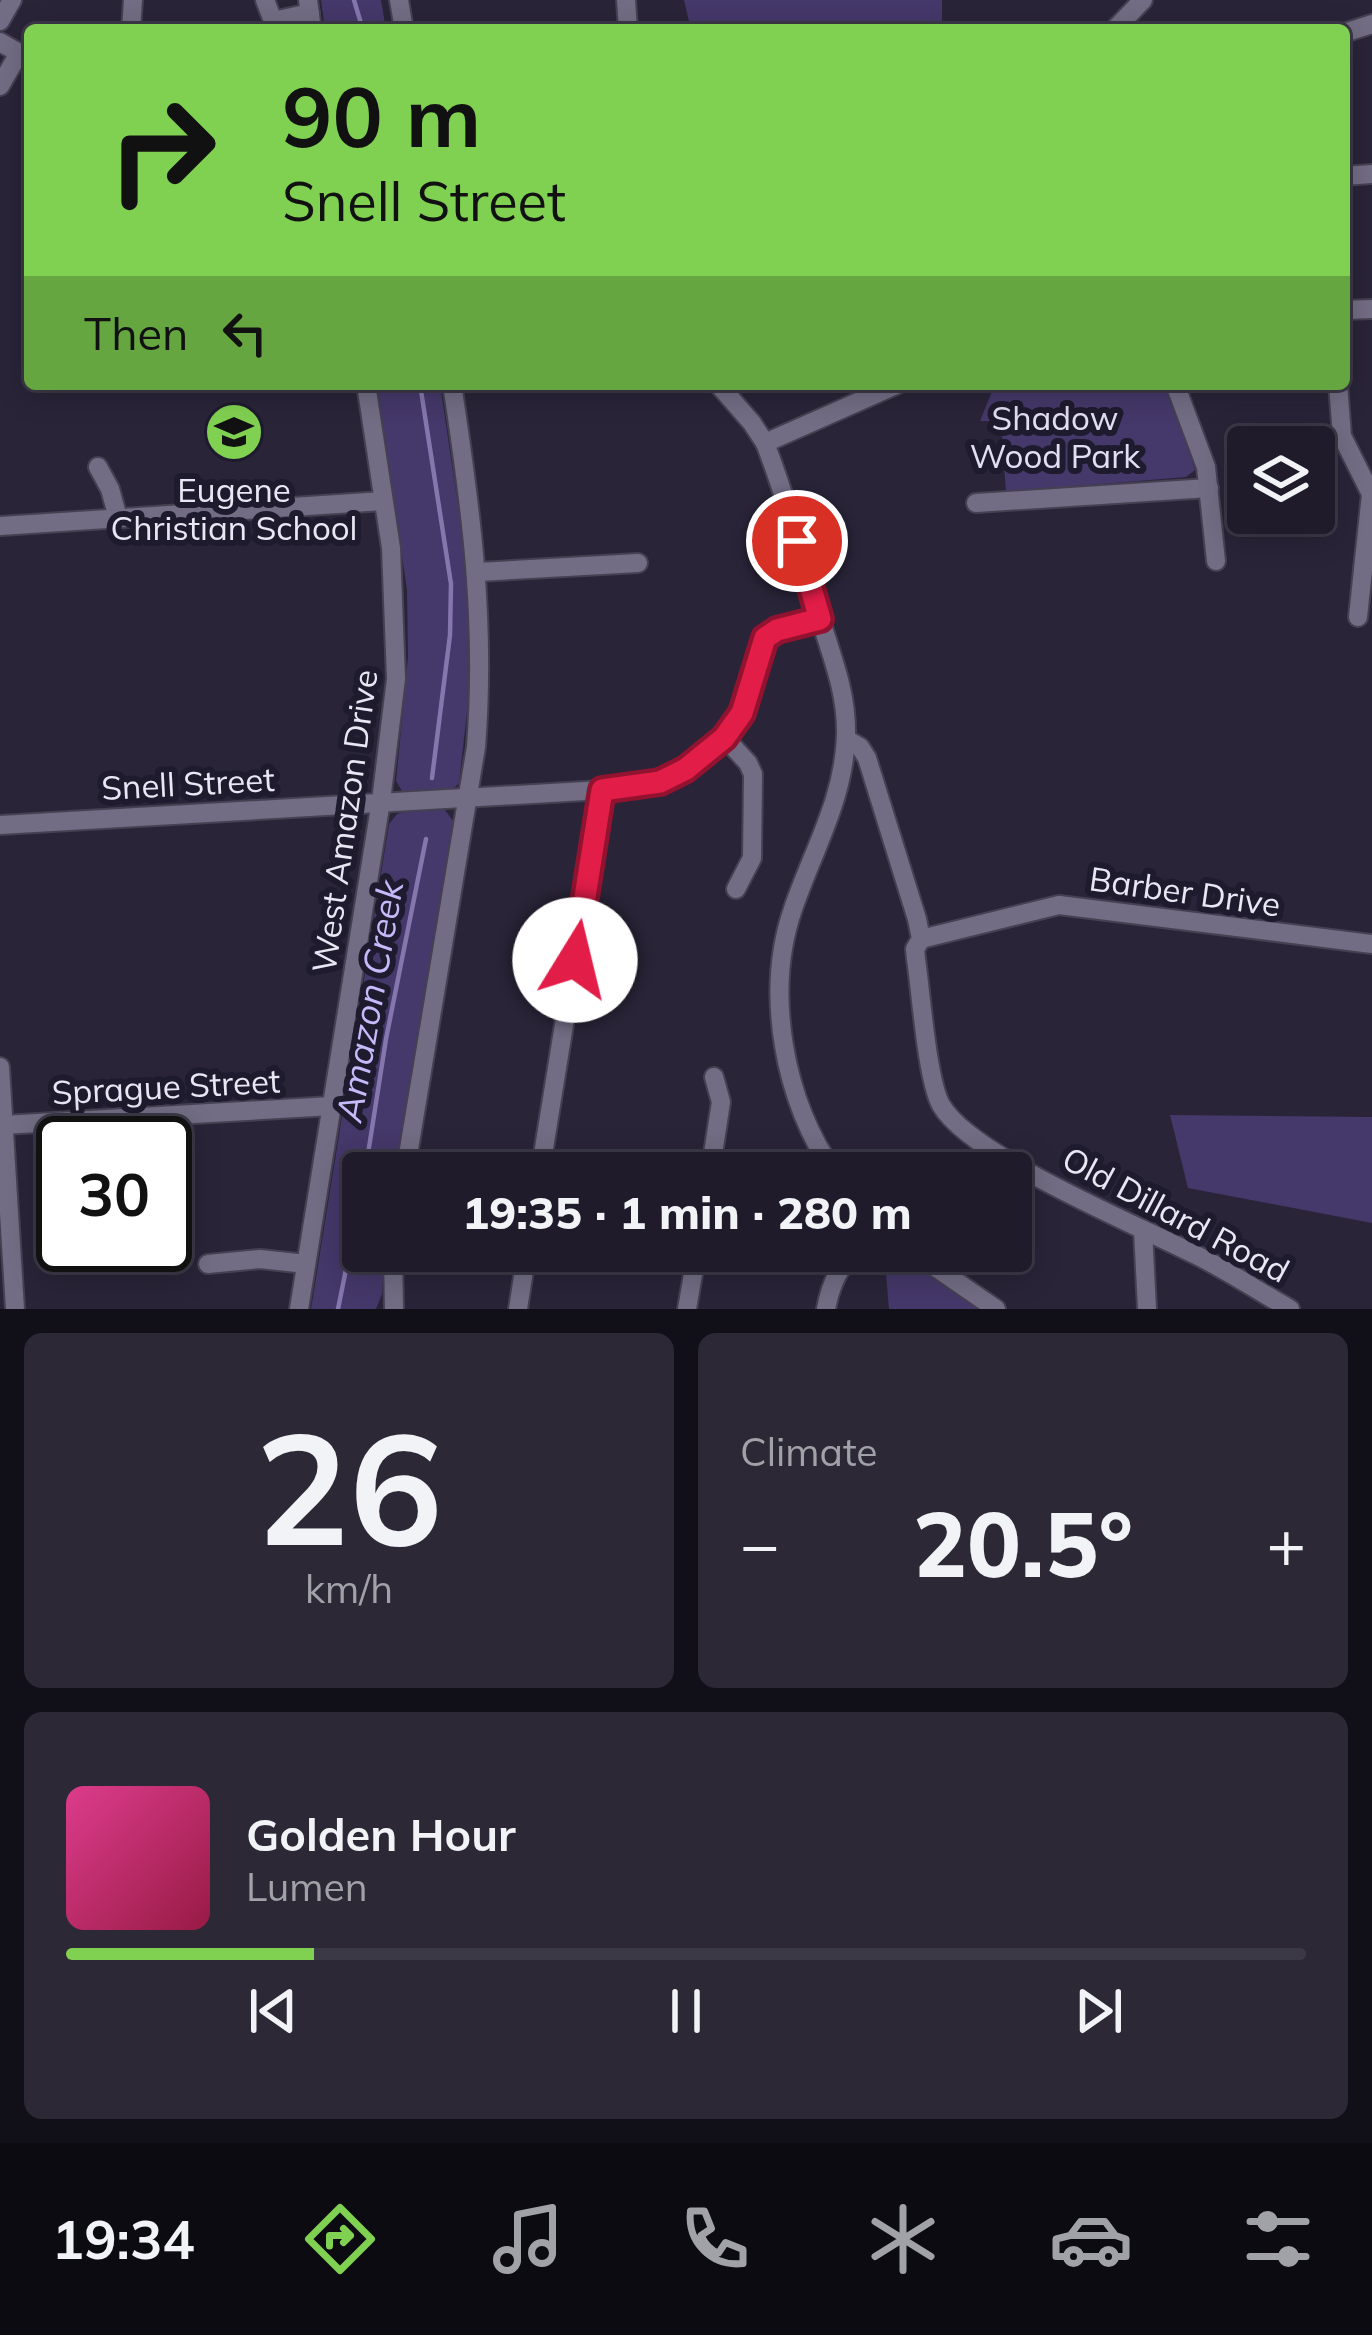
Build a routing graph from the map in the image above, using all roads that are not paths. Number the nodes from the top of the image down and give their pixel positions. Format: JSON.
{"nodes":[{"id":1,"x":12,"y":0,"type":"edge"},
{"id":2,"x":1143,"y":0,"type":"edge"},
{"id":3,"x":310,"y":14,"type":"edge"},
{"id":4,"x":0,"y":21,"type":"edge"},
{"id":5,"x":276,"y":24,"type":"edge"},
{"id":6,"x":1120,"y":24,"type":"edge"},
{"id":7,"x":0,"y":42,"type":"edge"},
{"id":8,"x":0,"y":86,"type":"edge"},
{"id":9,"x":367,"y":390,"type":"edge"},
{"id":10,"x":453,"y":390,"type":"edge"},
{"id":11,"x":724,"y":390,"type":"edge"},
{"id":12,"x":885,"y":390,"type":"edge"},
{"id":13,"x":1177,"y":390,"type":"edge"},
{"id":14,"x":1338,"y":390,"type":"edge"},
{"id":15,"x":765,"y":443,"type":"junction"},
{"id":16,"x":98,"y":466,"type":"dead end"},
{"id":17,"x":1209,"y":488,"type":"junction"},
{"id":18,"x":383,"y":501,"type":"junction"},
{"id":19,"x":976,"y":503,"type":"dead end"},
{"id":20,"x":118,"y":518,"type":"junction"},
{"id":21,"x":0,"y":526,"type":"edge"},
{"id":22,"x":1216,"y":561,"type":"dead end"},
{"id":23,"x":638,"y":563,"type":"dead end"},
{"id":24,"x":478,"y":572,"type":"junction"},
{"id":25,"x":1358,"y":617,"type":"dead end"},
{"id":26,"x":820,"y":619,"type":"junction"},
{"id":27,"x":724,"y":738,"type":"junction"},
{"id":28,"x":846,"y":740,"type":"junction"},
{"id":29,"x":602,"y":790,"type":"junction"},
{"id":30,"x":468,"y":796,"type":"junction"},
{"id":31,"x":382,"y":801,"type":"junction"},
{"id":32,"x":0,"y":825,"type":"edge"},
{"id":33,"x":736,"y":890,"type":"dead end"},
{"id":34,"x":921,"y":939,"type":"junction"},
{"id":35,"x":1372,"y":944,"type":"edge"},
{"id":36,"x":0,"y":1067,"type":"edge"},
{"id":37,"x":714,"y":1077,"type":"dead end"},
{"id":38,"x":332,"y":1106,"type":"junction"},
{"id":39,"x":3,"y":1125,"type":"junction"},
{"id":40,"x":409,"y":1152,"type":"edge"},
{"id":41,"x":543,"y":1152,"type":"edge"},
{"id":42,"x":713,"y":1152,"type":"edge"},
{"id":43,"x":822,"y":1152,"type":"edge"},
{"id":44,"x":1143,"y":1230,"type":"junction"},
{"id":45,"x":208,"y":1264,"type":"dead end"},
{"id":46,"x":306,"y":1264,"type":"junction"},
{"id":47,"x":393,"y":1272,"type":"edge"},
{"id":48,"x":524,"y":1272,"type":"edge"},
{"id":49,"x":694,"y":1272,"type":"edge"},
{"id":50,"x":839,"y":1272,"type":"edge"},
{"id":51,"x":942,"y":1272,"type":"edge"},
{"id":52,"x":15,"y":1309,"type":"edge"},
{"id":53,"x":299,"y":1309,"type":"edge"},
{"id":54,"x":394,"y":1309,"type":"edge"},
{"id":55,"x":518,"y":1309,"type":"edge"},
{"id":56,"x":688,"y":1309,"type":"edge"},
{"id":57,"x":826,"y":1309,"type":"edge"},
{"id":58,"x":996,"y":1309,"type":"edge"},
{"id":59,"x":1147,"y":1309,"type":"edge"},
{"id":60,"x":1291,"y":1309,"type":"edge"}],
"edges":[{"from":1,"to":4,"type":"street"},
{"from":2,"to":6,"type":"street"},
{"from":3,"to":5,"type":"street"},
{"from":7,"to":8,"type":"street"},
{"from":9,"to":18,"type":"street","name":"West Amazon Drive"},
{"from":10,"to":24,"type":"street"},
{"from":11,"to":15,"type":"street"},
{"from":12,"to":15,"type":"street"},
{"from":13,"to":17,"type":"street"},
{"from":14,"to":25,"type":"street"},
{"from":15,"to":26,"type":"street"},
{"from":16,"to":20,"type":"street"},
{"from":17,"to":19,"type":"street"},
{"from":17,"to":22,"type":"street"},
{"from":18,"to":20,"type":"street"},
{"from":18,"to":31,"type":"street","name":"West Amazon Drive"},
{"from":20,"to":21,"type":"street"},
{"from":23,"to":24,"type":"street"},
{"from":24,"to":30,"type":"street"},
{"from":26,"to":27,"type":"street","name":"Snell Street"},
{"from":26,"to":28,"type":"street"},
{"from":27,"to":29,"type":"street","name":"Snell Street"},
{"from":27,"to":33,"type":"street"},
{"from":28,"to":34,"type":"street","name":"Old Dillard Road"},
{"from":28,"to":43,"type":"street"},
{"from":29,"to":30,"type":"street","name":"Snell Street"},
{"from":29,"to":41,"type":"street"},
{"from":30,"to":31,"type":"street","name":"Snell Street"},
{"from":30,"to":40,"type":"street"},
{"from":31,"to":32,"type":"street","name":"Snell Street"},
{"from":31,"to":38,"type":"street","name":"West Amazon Drive"},
{"from":34,"to":35,"type":"street","name":"Barber Drive"},
{"from":34,"to":44,"type":"street","name":"Old Dillard Road"},
{"from":36,"to":39,"type":"street"},
{"from":37,"to":42,"type":"street"},
{"from":38,"to":39,"type":"street","name":"Sprague Street"},
{"from":38,"to":46,"type":"street","name":"West Amazon Drive"},
{"from":39,"to":52,"type":"street"},
{"from":44,"to":59,"type":"street"},
{"from":44,"to":60,"type":"street","name":"Old Dillard Road"},
{"from":45,"to":46,"type":"street"},
{"from":46,"to":53,"type":"street","name":"West Amazon Drive"},
{"from":47,"to":54,"type":"street"},
{"from":48,"to":55,"type":"street"},
{"from":49,"to":56,"type":"street"},
{"from":50,"to":57,"type":"street"},
{"from":51,"to":58,"type":"street"}]}
